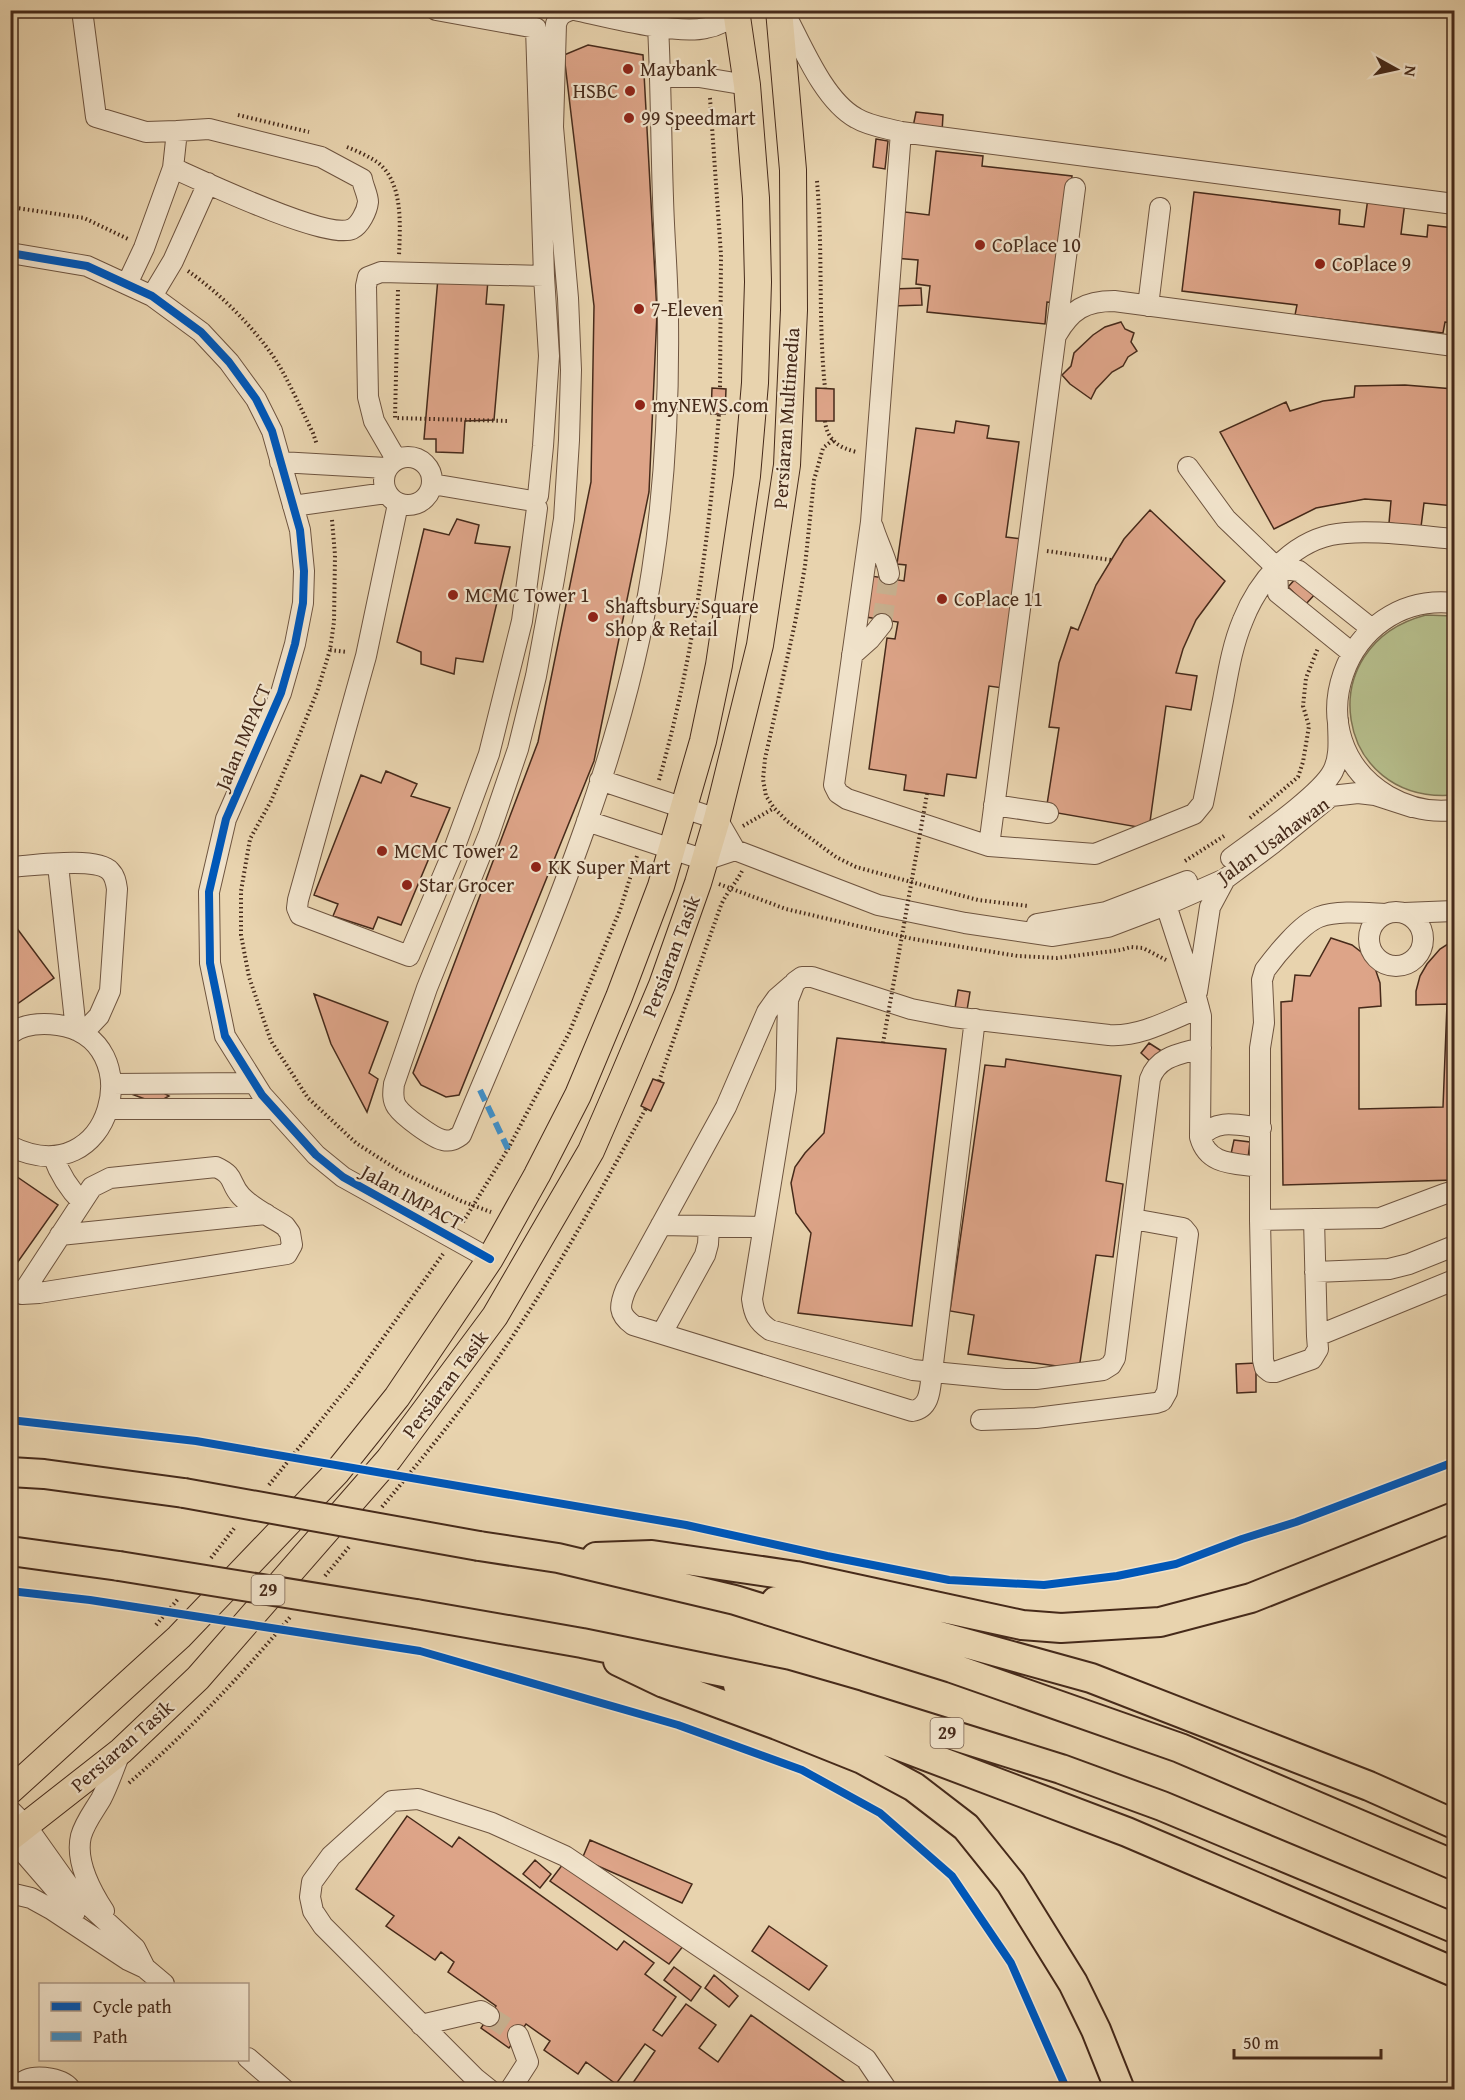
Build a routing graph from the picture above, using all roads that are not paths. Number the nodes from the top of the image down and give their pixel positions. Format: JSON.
{"nodes":[{"id":1,"x":82,"y":10,"type":"edge"},
{"id":2,"x":436,"y":10,"type":"edge"},
{"id":3,"x":573,"y":10,"type":"edge"},
{"id":4,"x":781,"y":10,"type":"edge"},
{"id":5,"x":736,"y":12,"type":"edge"},
{"id":6,"x":658,"y":26,"type":"junction"},
{"id":7,"x":660,"y":77,"type":"junction"},
{"id":8,"x":747,"y":85,"type":"junction"},
{"id":9,"x":177,"y":131,"type":"junction"},
{"id":10,"x":901,"y":132,"type":"junction"},
{"id":11,"x":173,"y":168,"type":"junction"},
{"id":12,"x":208,"y":183,"type":"junction"},
{"id":13,"x":1074,"y":188,"type":"dead end"},
{"id":14,"x":1455,"y":204,"type":"edge"},
{"id":15,"x":1160,"y":208,"type":"dead end"},
{"id":16,"x":10,"y":253,"type":"edge"},
{"id":17,"x":544,"y":276,"type":"junction"},
{"id":18,"x":127,"y":284,"type":"junction"},
{"id":19,"x":153,"y":296,"type":"junction"},
{"id":20,"x":1148,"y":306,"type":"junction"},
{"id":21,"x":1055,"y":338,"type":"junction"},
{"id":22,"x":1455,"y":346,"type":"edge"},
{"id":23,"x":280,"y":462,"type":"junction"},
{"id":24,"x":391,"y":464,"type":"junction"},
{"id":25,"x":1188,"y":467,"type":"dead end"},
{"id":26,"x":432,"y":484,"type":"junction"},
{"id":27,"x":392,"y":498,"type":"junction"},
{"id":28,"x":534,"y":501,"type":"junction"},
{"id":29,"x":293,"y":506,"type":"junction"},
{"id":30,"x":871,"y":522,"type":"junction"},
{"id":31,"x":1455,"y":538,"type":"edge"},
{"id":32,"x":1277,"y":568,"type":"junction"},
{"id":33,"x":890,"y":574,"type":"tunnel mouth"},
{"id":34,"x":1455,"y":603,"type":"edge"},
{"id":35,"x":882,"y":624,"type":"tunnel mouth"},
{"id":36,"x":1372,"y":629,"type":"junction"},
{"id":37,"x":1352,"y":653,"type":"junction"},
{"id":38,"x":852,"y":655,"type":"junction"},
{"id":39,"x":1338,"y":720,"type":"junction"},
{"id":40,"x":600,"y":780,"type":"junction"},
{"id":41,"x":994,"y":805,"type":"junction"},
{"id":42,"x":1412,"y":807,"type":"junction"},
{"id":43,"x":684,"y":808,"type":"junction"},
{"id":44,"x":1455,"y":810,"type":"edge"},
{"id":45,"x":1048,"y":813,"type":"dead end"},
{"id":46,"x":587,"y":821,"type":"junction"},
{"id":47,"x":726,"y":835,"type":"junction"},
{"id":48,"x":989,"y":846,"type":"junction"},
{"id":49,"x":672,"y":848,"type":"junction"},
{"id":50,"x":705,"y":860,"type":"junction"},
{"id":51,"x":58,"y":865,"type":"junction"},
{"id":52,"x":10,"y":867,"type":"edge"},
{"id":53,"x":1225,"y":879,"type":"junction"},
{"id":54,"x":1169,"y":897,"type":"junction"},
{"id":55,"x":1455,"y":911,"type":"edge"},
{"id":56,"x":793,"y":986,"type":"junction"},
{"id":57,"x":1197,"y":1003,"type":"junction"},
{"id":58,"x":975,"y":1019,"type":"junction"},
{"id":59,"x":80,"y":1032,"type":"junction"},
{"id":60,"x":10,"y":1034,"type":"edge"},
{"id":61,"x":1201,"y":1048,"type":"junction"},
{"id":62,"x":254,"y":1083,"type":"junction"},
{"id":63,"x":111,"y":1084,"type":"junction"},
{"id":64,"x":108,"y":1109,"type":"junction"},
{"id":65,"x":274,"y":1109,"type":"junction"},
{"id":66,"x":1261,"y":1128,"type":"junction"},
{"id":67,"x":1200,"y":1137,"type":"junction"},
{"id":68,"x":10,"y":1146,"type":"edge"},
{"id":69,"x":53,"y":1156,"type":"junction"},
{"id":70,"x":1260,"y":1167,"type":"junction"},
{"id":71,"x":1455,"y":1191,"type":"edge"},
{"id":72,"x":82,"y":1202,"type":"junction"},
{"id":73,"x":266,"y":1214,"type":"junction"},
{"id":74,"x":1133,"y":1219,"type":"junction"},
{"id":75,"x":1314,"y":1219,"type":"junction"},
{"id":76,"x":1260,"y":1220,"type":"junction"},
{"id":77,"x":661,"y":1225,"type":"junction"},
{"id":78,"x":709,"y":1226,"type":"junction"},
{"id":79,"x":763,"y":1227,"type":"junction"},
{"id":80,"x":60,"y":1235,"type":"junction"},
{"id":81,"x":1455,"y":1246,"type":"edge"},
{"id":82,"x":490,"y":1259,"type":"junction"},
{"id":83,"x":1315,"y":1272,"type":"junction"},
{"id":84,"x":1455,"y":1280,"type":"edge"},
{"id":85,"x":16,"y":1291,"type":"edge"},
{"id":86,"x":662,"y":1333,"type":"junction"},
{"id":87,"x":1317,"y":1336,"type":"junction"},
{"id":88,"x":932,"y":1372,"type":"junction"},
{"id":89,"x":981,"y":1420,"type":"dead end"},
{"id":90,"x":10,"y":1472,"type":"edge"},
{"id":91,"x":1455,"y":1516,"type":"edge"},
{"id":92,"x":10,"y":1551,"type":"edge"},
{"id":93,"x":558,"y":1558,"type":"junction"},
{"id":94,"x":735,"y":1600,"type":"junction"},
{"id":95,"x":582,"y":1643,"type":"junction"},
{"id":96,"x":704,"y":1668,"type":"junction"},
{"id":97,"x":121,"y":1751,"type":"junction"},
{"id":98,"x":10,"y":1791,"type":"edge"},
{"id":99,"x":1455,"y":1824,"type":"edge"},
{"id":100,"x":14,"y":1830,"type":"edge"},
{"id":101,"x":1455,"y":1865,"type":"edge"},
{"id":102,"x":10,"y":1893,"type":"edge"},
{"id":103,"x":1455,"y":1928,"type":"edge"},
{"id":104,"x":115,"y":1942,"type":"junction"},
{"id":105,"x":1455,"y":1972,"type":"edge"},
{"id":106,"x":163,"y":1983,"type":"edge"},
{"id":107,"x":489,"y":2016,"type":"tunnel mouth"},
{"id":108,"x":421,"y":2025,"type":"junction"},
{"id":109,"x":518,"y":2035,"type":"tunnel mouth"},
{"id":110,"x":249,"y":2059,"type":"edge"},
{"id":111,"x":476,"y":2086,"type":"edge"},
{"id":112,"x":70,"y":2087,"type":"edge"},
{"id":113,"x":15,"y":2090,"type":"edge"},
{"id":114,"x":90,"y":2090,"type":"edge"},
{"id":115,"x":285,"y":2090,"type":"edge"},
{"id":116,"x":510,"y":2090,"type":"edge"},
{"id":117,"x":887,"y":2090,"type":"edge"},
{"id":118,"x":1120,"y":2090,"type":"edge"}],
"edges":[{"from":1,"to":9,"type":"street"},
{"from":2,"to":17,"type":"street"},
{"from":3,"to":6,"type":"street"},
{"from":3,"to":46,"type":"street"},
{"from":4,"to":10,"type":"street"},
{"from":4,"to":47,"type":"main road","name":"Persiaran Multimedia"},
{"from":5,"to":6,"type":"street"},
{"from":5,"to":8,"type":"main road","name":"Persiaran Multimedia"},
{"from":6,"to":7,"type":"street"},
{"from":7,"to":8,"type":"street"},
{"from":7,"to":40,"type":"street"},
{"from":8,"to":43,"type":"main road","name":"Persiaran Multimedia"},
{"from":9,"to":11,"type":"street"},
{"from":9,"to":12,"type":"street"},
{"from":10,"to":14,"type":"street"},
{"from":10,"to":30,"type":"street"},
{"from":11,"to":12,"type":"street"},
{"from":11,"to":18,"type":"street"},
{"from":12,"to":19,"type":"street"},
{"from":13,"to":21,"type":"street"},
{"from":15,"to":20,"type":"street"},
{"from":16,"to":18,"type":"street","name":"Jalan IMPACT"},
{"from":17,"to":24,"type":"street"},
{"from":17,"to":28,"type":"street"},
{"from":18,"to":19,"type":"street","name":"Jalan IMPACT"},
{"from":19,"to":23,"type":"street","name":"Jalan IMPACT"},
{"from":20,"to":21,"type":"street"},
{"from":20,"to":22,"type":"street"},
{"from":21,"to":41,"type":"street"},
{"from":23,"to":24,"type":"street"},
{"from":23,"to":29,"type":"street","name":"Jalan IMPACT"},
{"from":24,"to":26,"type":"street"},
{"from":24,"to":27,"type":"street"},
{"from":25,"to":32,"type":"street"},
{"from":26,"to":27,"type":"street"},
{"from":26,"to":28,"type":"street"},
{"from":27,"to":28,"type":"street"},
{"from":27,"to":29,"type":"street"},
{"from":29,"to":62,"type":"street","name":"Jalan IMPACT"},
{"from":30,"to":33,"type":"street"},
{"from":30,"to":38,"type":"street"},
{"from":31,"to":32,"type":"street"},
{"from":32,"to":36,"type":"street"},
{"from":32,"to":37,"type":"street"},
{"from":32,"to":48,"type":"street"},
{"from":34,"to":36,"type":"street","name":"Jalan Usahawan"},
{"from":35,"to":38,"type":"street"},
{"from":36,"to":37,"type":"street","name":"Jalan Usahawan"},
{"from":37,"to":39,"type":"street","name":"Jalan Usahawan"},
{"from":38,"to":48,"type":"street"},
{"from":39,"to":42,"type":"street"},
{"from":39,"to":54,"type":"street","name":"Jalan Usahawan"},
{"from":40,"to":43,"type":"street","name":"Jalan Usahawan"},
{"from":40,"to":46,"type":"street"},
{"from":41,"to":45,"type":"street"},
{"from":41,"to":48,"type":"street"},
{"from":42,"to":44,"type":"street"},
{"from":42,"to":53,"type":"street","name":"Jalan Usahawan"},
{"from":43,"to":47,"type":"street","name":"Jalan Usahawan"},
{"from":43,"to":49,"type":"main road","name":"Persiaran Tasik"},
{"from":46,"to":49,"type":"street"},
{"from":47,"to":50,"type":"main road","name":"Persiaran Tasik"},
{"from":47,"to":50,"type":"street"},
{"from":47,"to":54,"type":"street","name":"Jalan Usahawan"},
{"from":49,"to":50,"type":"street"},
{"from":49,"to":82,"type":"main road","name":"Persiaran Tasik"},
{"from":50,"to":97,"type":"main road","name":"Persiaran Tasik"},
{"from":51,"to":52,"type":"street"},
{"from":51,"to":59,"type":"street"},
{"from":51,"to":59,"type":"street"},
{"from":53,"to":54,"type":"street","name":"Jalan Usahawan"},
{"from":53,"to":57,"type":"street"},
{"from":54,"to":57,"type":"street"},
{"from":55,"to":66,"type":"street"},
{"from":56,"to":58,"type":"street"},
{"from":56,"to":77,"type":"street"},
{"from":56,"to":79,"type":"street"},
{"from":57,"to":58,"type":"street"},
{"from":57,"to":61,"type":"street"},
{"from":58,"to":88,"type":"street"},
{"from":59,"to":60,"type":"street"},
{"from":59,"to":63,"type":"street"},
{"from":61,"to":67,"type":"street"},
{"from":61,"to":74,"type":"street"},
{"from":62,"to":63,"type":"street"},
{"from":62,"to":65,"type":"street","name":"Jalan IMPACT"},
{"from":63,"to":64,"type":"street"},
{"from":64,"to":65,"type":"street"},
{"from":64,"to":69,"type":"street"},
{"from":65,"to":82,"type":"street","name":"Jalan IMPACT"},
{"from":66,"to":67,"type":"street"},
{"from":66,"to":70,"type":"street"},
{"from":67,"to":70,"type":"street"},
{"from":68,"to":69,"type":"street"},
{"from":69,"to":72,"type":"street"},
{"from":70,"to":76,"type":"street"},
{"from":71,"to":75,"type":"street"},
{"from":72,"to":73,"type":"street"},
{"from":72,"to":80,"type":"street"},
{"from":73,"to":80,"type":"street"},
{"from":73,"to":85,"type":"street"},
{"from":74,"to":88,"type":"street"},
{"from":74,"to":89,"type":"street"},
{"from":75,"to":76,"type":"street"},
{"from":75,"to":83,"type":"street"},
{"from":76,"to":87,"type":"street"},
{"from":77,"to":78,"type":"street"},
{"from":77,"to":86,"type":"street"},
{"from":78,"to":79,"type":"street"},
{"from":78,"to":86,"type":"street"},
{"from":79,"to":88,"type":"street"},
{"from":80,"to":85,"type":"street"},
{"from":81,"to":83,"type":"street"},
{"from":82,"to":98,"type":"main road","name":"Persiaran Tasik"},
{"from":83,"to":87,"type":"street"},
{"from":84,"to":87,"type":"street"},
{"from":86,"to":88,"type":"street"},
{"from":90,"to":93,"type":"highway","bridge":true},
{"from":91,"to":93,"type":"highway"},
{"from":92,"to":95,"type":"highway","number":"29","bridge":true},
{"from":93,"to":94,"type":"highway"},
{"from":94,"to":99,"type":"highway"},
{"from":94,"to":101,"type":"highway"},
{"from":95,"to":96,"type":"highway","number":"29"},
{"from":95,"to":118,"type":"highway"},
{"from":96,"to":103,"type":"highway","number":"29"},
{"from":96,"to":105,"type":"highway"},
{"from":97,"to":100,"type":"main road","name":"Persiaran Tasik"},
{"from":97,"to":104,"type":"street"},
{"from":100,"to":104,"type":"street"},
{"from":102,"to":104,"type":"street"},
{"from":104,"to":106,"type":"street"},
{"from":107,"to":108,"type":"street"},
{"from":108,"to":111,"type":"street"},
{"from":108,"to":117,"type":"street"},
{"from":109,"to":116,"type":"street"},
{"from":110,"to":115,"type":"street"},
{"from":112,"to":113,"type":"street"},
{"from":112,"to":114,"type":"street"}]}
